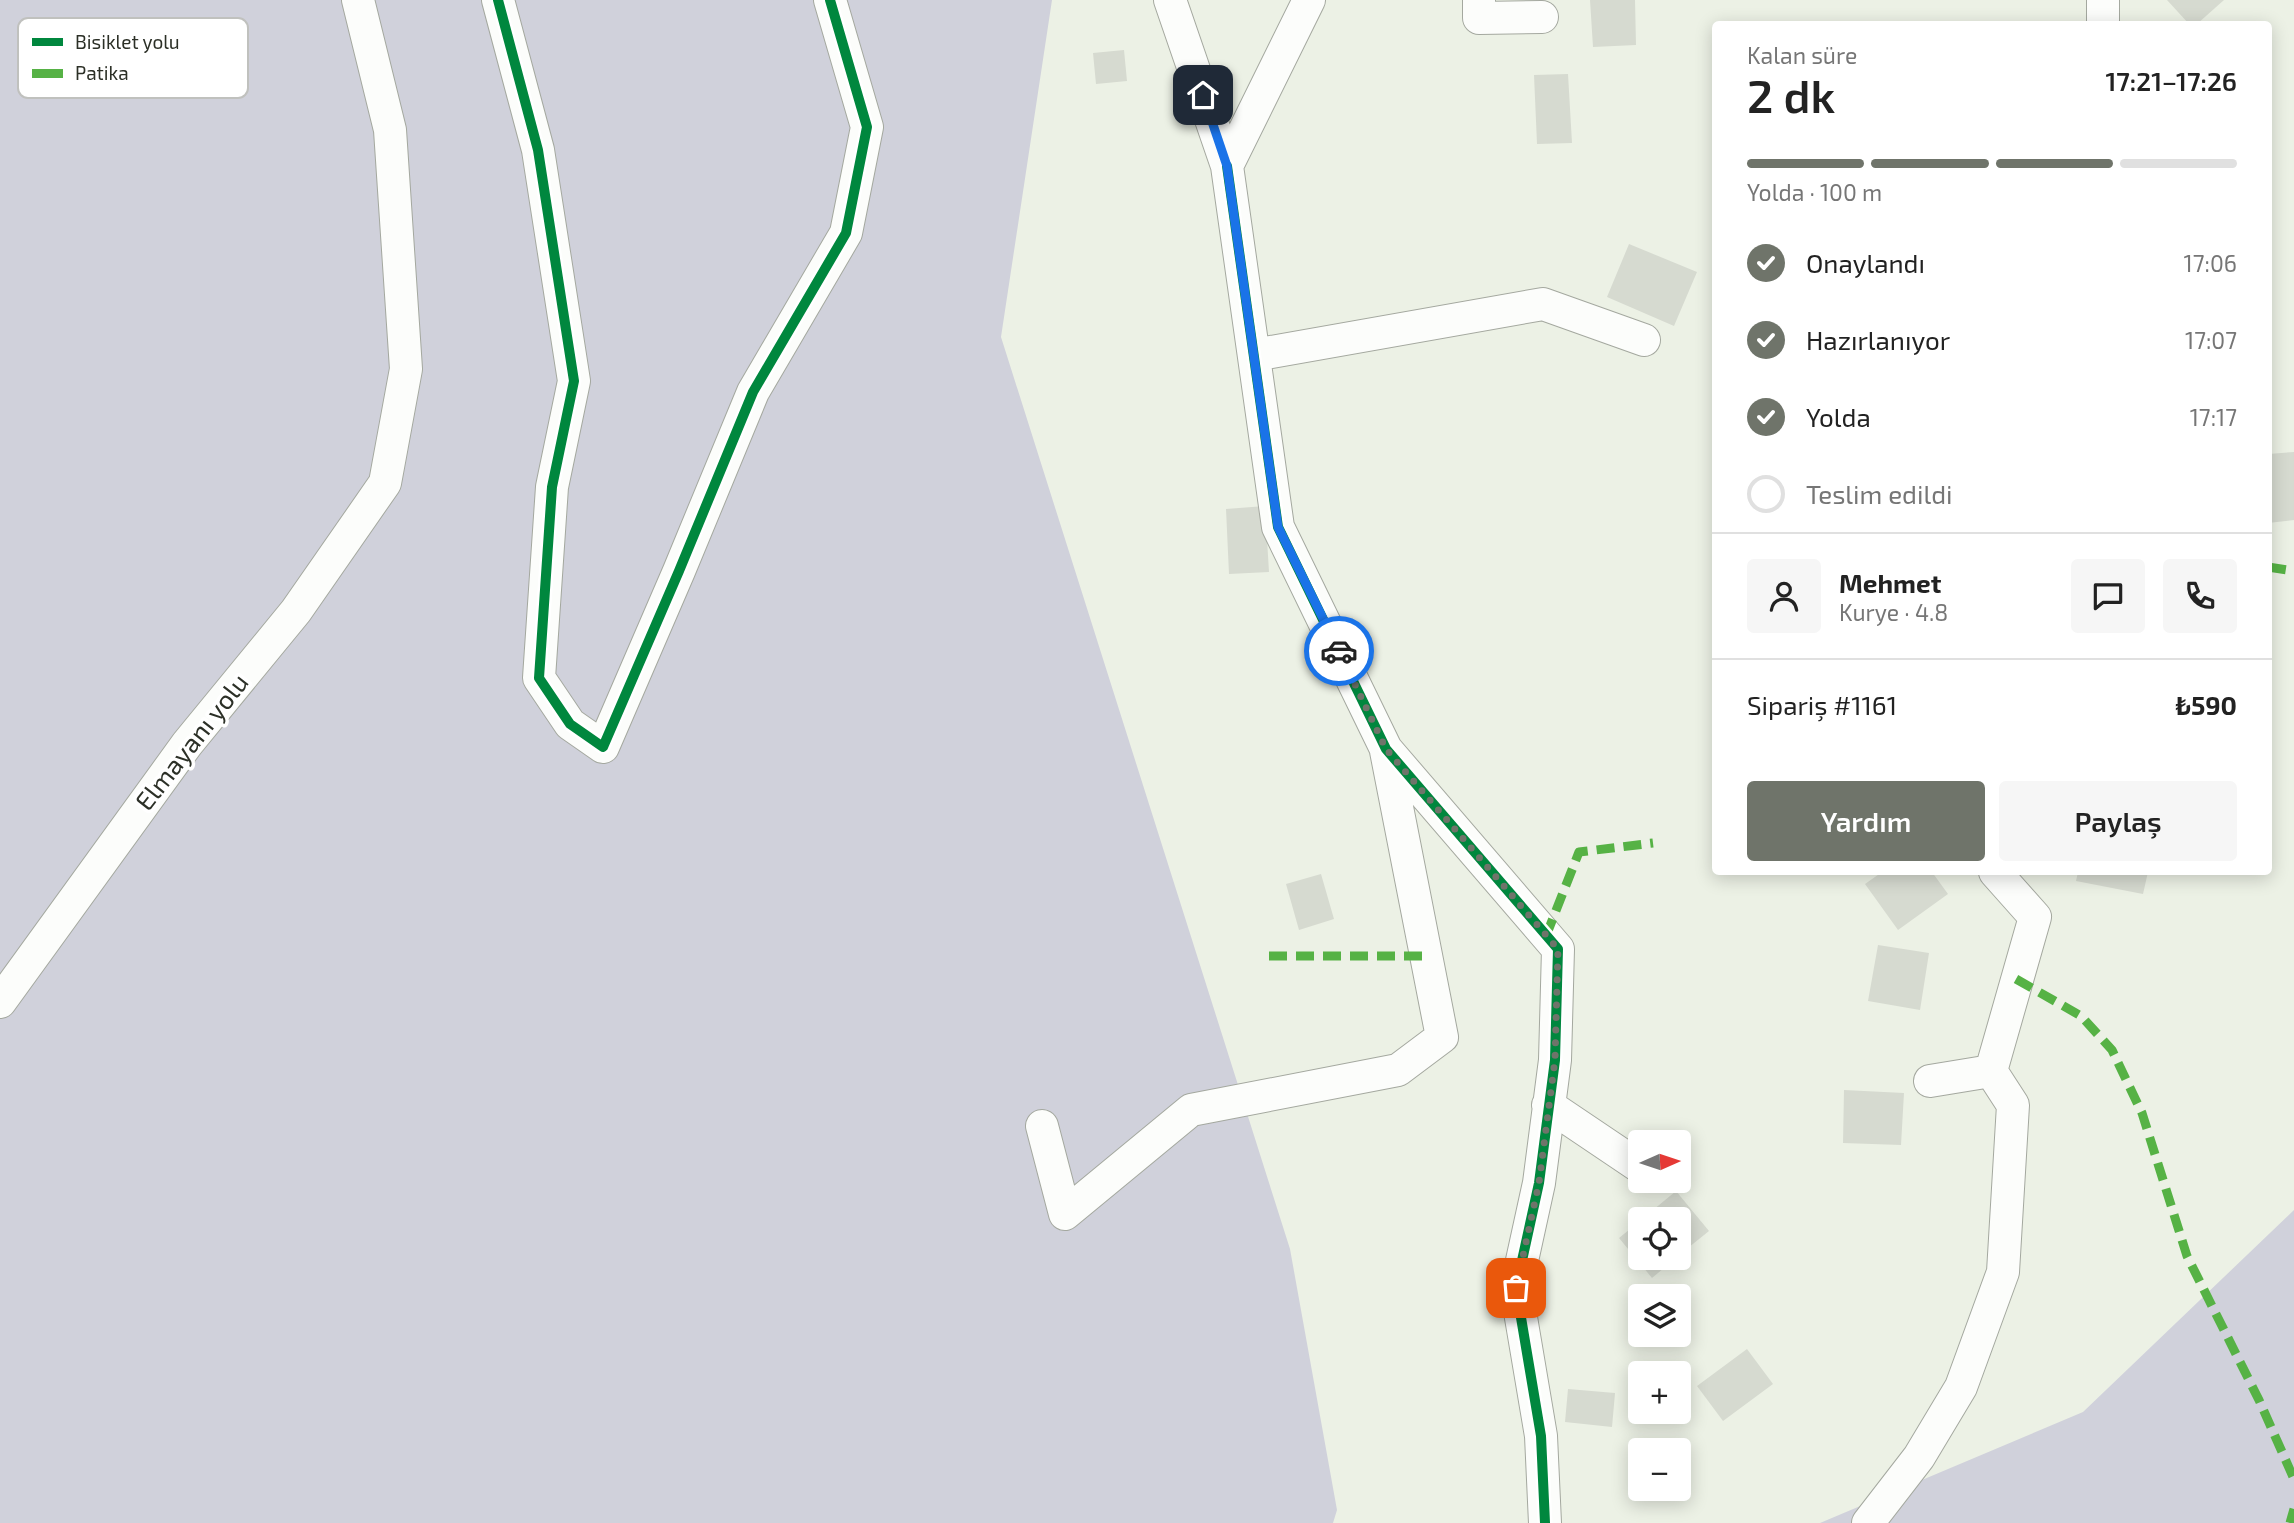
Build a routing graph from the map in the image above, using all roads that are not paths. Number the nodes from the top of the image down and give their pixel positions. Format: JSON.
{"nodes":[{"id":1,"x":358,"y":0,"type":"edge"},
{"id":2,"x":498,"y":0,"type":"edge"},
{"id":3,"x":830,"y":0,"type":"edge"},
{"id":4,"x":1171,"y":0,"type":"edge"},
{"id":5,"x":1309,"y":0,"type":"edge"},
{"id":6,"x":1479,"y":0,"type":"edge"},
{"id":7,"x":2103,"y":0,"type":"edge"},
{"id":8,"x":1542,"y":17,"type":"dead end"},
{"id":9,"x":2103,"y":21,"type":"edge"},
{"id":10,"x":1227,"y":166,"type":"junction"},
{"id":11,"x":1644,"y":340,"type":"dead end"},
{"id":12,"x":1254,"y":355,"type":"junction"},
{"id":13,"x":1386,"y":749,"type":"junction"},
{"id":14,"x":1997,"y":875,"type":"edge"},
{"id":15,"x":0,"y":1002,"type":"edge"},
{"id":16,"x":1991,"y":1071,"type":"junction"},
{"id":17,"x":1930,"y":1081,"type":"dead end"},
{"id":18,"x":1548,"y":1105,"type":"junction"},
{"id":19,"x":1042,"y":1126,"type":"dead end"},
{"id":20,"x":1628,"y":1159,"type":"edge"},
{"id":21,"x":1545,"y":1523,"type":"edge"},
{"id":22,"x":1868,"y":1523,"type":"edge"}],
"edges":[{"from":1,"to":15,"type":"street","name":"Elmayanı yolu"},
{"from":2,"to":3,"type":"street"},
{"from":4,"to":10,"type":"street"},
{"from":5,"to":10,"type":"street"},
{"from":6,"to":8,"type":"street"},
{"from":7,"to":9,"type":"street"},
{"from":10,"to":12,"type":"street"},
{"from":11,"to":12,"type":"street"},
{"from":12,"to":13,"type":"street"},
{"from":13,"to":18,"type":"street"},
{"from":13,"to":19,"type":"street"},
{"from":14,"to":16,"type":"street"},
{"from":16,"to":17,"type":"street"},
{"from":16,"to":22,"type":"street"},
{"from":18,"to":20,"type":"street"},
{"from":18,"to":21,"type":"street"}]}
